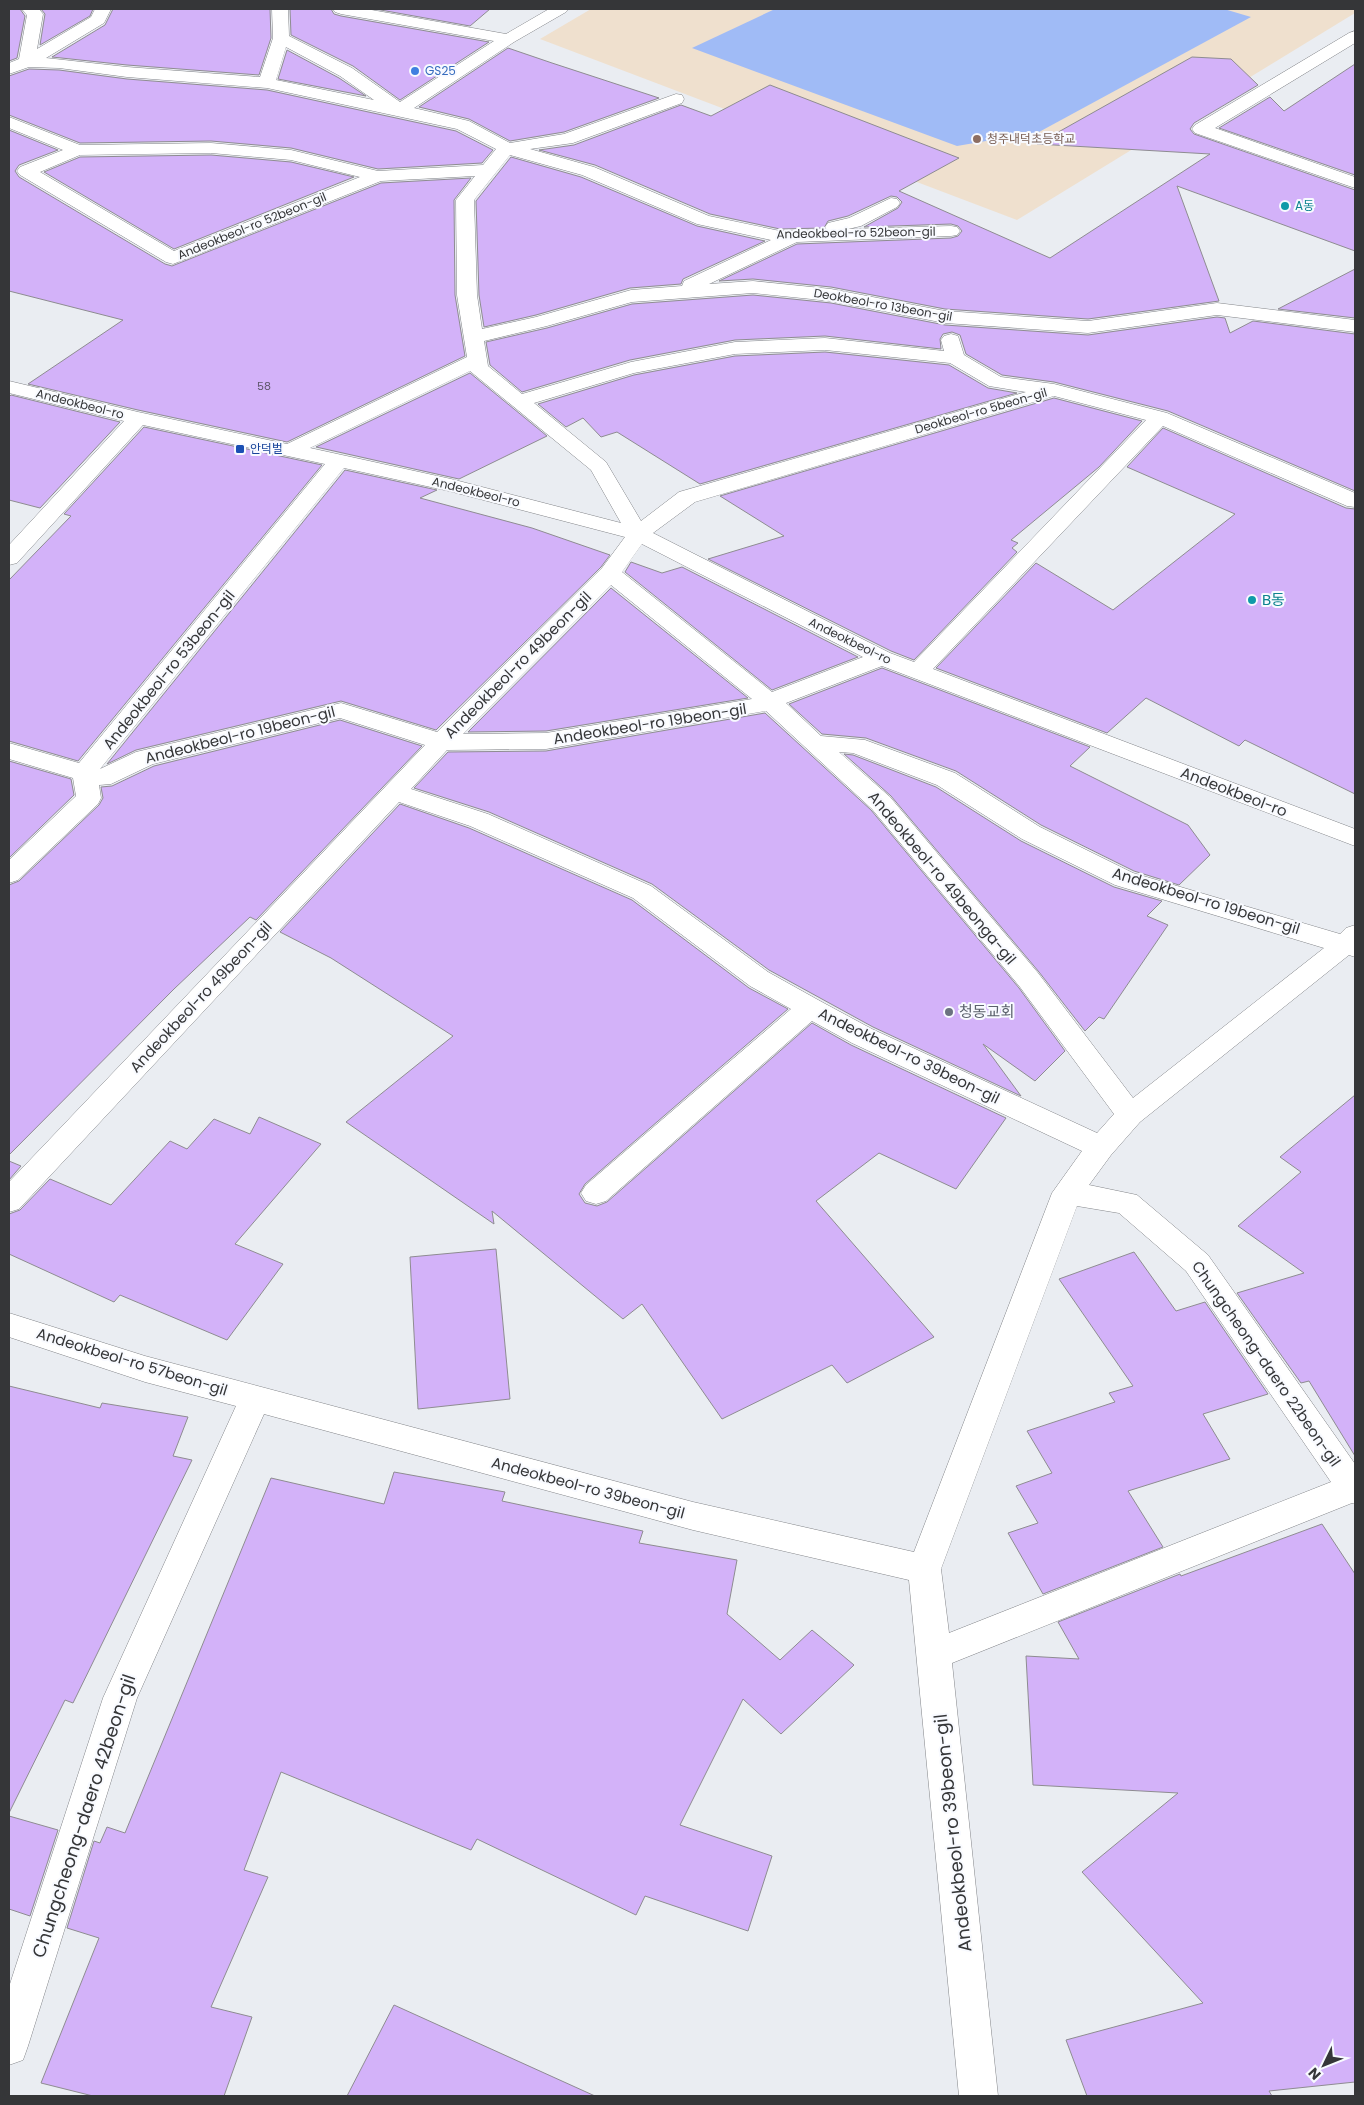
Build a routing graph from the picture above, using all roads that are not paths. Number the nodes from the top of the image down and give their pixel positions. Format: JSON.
{"nodes":[{"id":1,"x":30,"y":9,"type":"edge"},
{"id":2,"x":104,"y":9,"type":"edge"},
{"id":3,"x":280,"y":9,"type":"edge"},
{"id":4,"x":341,"y":9,"type":"edge"},
{"id":5,"x":560,"y":9,"type":"edge"},
{"id":6,"x":1355,"y":36,"type":"edge"},
{"id":7,"x":281,"y":38,"type":"junction"},
{"id":8,"x":508,"y":39,"type":"junction"},
{"id":9,"x":27,"y":62,"type":"junction"},
{"id":10,"x":9,"y":68,"type":"edge"},
{"id":11,"x":267,"y":82,"type":"junction"},
{"id":12,"x":676,"y":99,"type":"dead end"},
{"id":13,"x":400,"y":110,"type":"junction"},
{"id":14,"x":9,"y":122,"type":"edge"},
{"id":15,"x":506,"y":148,"type":"junction"},
{"id":16,"x":78,"y":150,"type":"junction"},
{"id":17,"x":488,"y":170,"type":"junction"},
{"id":18,"x":26,"y":171,"type":"junction"},
{"id":19,"x":378,"y":176,"type":"junction"},
{"id":20,"x":9,"y":178,"type":"edge"},
{"id":21,"x":1355,"y":184,"type":"edge"},
{"id":22,"x":891,"y":203,"type":"dead end"},
{"id":23,"x":952,"y":231,"type":"dead end"},
{"id":24,"x":796,"y":236,"type":"junction"},
{"id":25,"x":676,"y":292,"type":"junction"},
{"id":26,"x":944,"y":317,"type":"junction"},
{"id":27,"x":1355,"y":326,"type":"edge"},
{"id":28,"x":474,"y":337,"type":"junction"},
{"id":29,"x":955,"y":358,"type":"junction"},
{"id":30,"x":477,"y":360,"type":"junction"},
{"id":31,"x":9,"y":387,"type":"edge"},
{"id":32,"x":1054,"y":390,"type":"junction"},
{"id":33,"x":519,"y":401,"type":"junction"},
{"id":34,"x":1160,"y":417,"type":"junction"},
{"id":35,"x":138,"y":418,"type":"junction"},
{"id":36,"x":290,"y":450,"type":"junction"},
{"id":37,"x":339,"y":461,"type":"junction"},
{"id":38,"x":1355,"y":501,"type":"edge"},
{"id":39,"x":638,"y":534,"type":"junction"},
{"id":40,"x":9,"y":558,"type":"edge"},
{"id":41,"x":610,"y":573,"type":"junction"},
{"id":42,"x":882,"y":658,"type":"junction"},
{"id":43,"x":917,"y":672,"type":"junction"},
{"id":44,"x":769,"y":701,"type":"junction"},
{"id":45,"x":442,"y":742,"type":"junction"},
{"id":46,"x":815,"y":743,"type":"junction"},
{"id":47,"x":9,"y":751,"type":"edge"},
{"id":48,"x":84,"y":773,"type":"junction"},
{"id":49,"x":394,"y":792,"type":"junction"},
{"id":50,"x":1355,"y":838,"type":"edge"},
{"id":51,"x":9,"y":874,"type":"edge"},
{"id":52,"x":1352,"y":942,"type":"edge"},
{"id":53,"x":810,"y":1008,"type":"junction"},
{"id":54,"x":1130,"y":1115,"type":"junction"},
{"id":55,"x":1101,"y":1147,"type":"junction"},
{"id":56,"x":596,"y":1193,"type":"dead end"},
{"id":57,"x":1067,"y":1193,"type":"junction"},
{"id":58,"x":9,"y":1201,"type":"edge"},
{"id":59,"x":9,"y":1325,"type":"edge"},
{"id":60,"x":255,"y":1399,"type":"junction"},
{"id":61,"x":1354,"y":1489,"type":"edge"},
{"id":62,"x":924,"y":1569,"type":"junction"},
{"id":63,"x":934,"y":1655,"type":"junction"},
{"id":64,"x":9,"y":2046,"type":"edge"},
{"id":65,"x":979,"y":2096,"type":"edge"}],
"edges":[{"from":1,"to":9,"type":"street"},
{"from":2,"to":9,"type":"street"},
{"from":3,"to":7,"type":"street"},
{"from":4,"to":8,"type":"street"},
{"from":5,"to":8,"type":"street"},
{"from":6,"to":21,"type":"street"},
{"from":7,"to":11,"type":"street"},
{"from":7,"to":13,"type":"street","name":"Andeokbeol-ro 52beon-gil"},
{"from":8,"to":13,"type":"street"},
{"from":9,"to":10,"type":"street"},
{"from":9,"to":11,"type":"street","name":"Andeokbeol-ro 52beon-gil"},
{"from":11,"to":13,"type":"street","name":"Andeokbeol-ro 52beon-gil"},
{"from":12,"to":15,"type":"street"},
{"from":13,"to":15,"type":"street","name":"Andeokbeol-ro 52beon-gil"},
{"from":14,"to":16,"type":"street"},
{"from":15,"to":17,"type":"street"},
{"from":15,"to":24,"type":"street","name":"Andeokbeol-ro 52beon-gil"},
{"from":16,"to":18,"type":"street","name":"Andeokbeol-ro 52beon-gil"},
{"from":16,"to":19,"type":"street","name":"Andeokbeol-ro 52beon-gil"},
{"from":17,"to":19,"type":"street","name":"Andeokbeol-ro 52beon-gil"},
{"from":17,"to":28,"type":"street"},
{"from":18,"to":19,"type":"street","name":"Andeokbeol-ro 52beon-gil"},
{"from":18,"to":20,"type":"street"},
{"from":22,"to":24,"type":"street"},
{"from":23,"to":24,"type":"street","name":"Andeokbeol-ro 52beon-gil"},
{"from":24,"to":25,"type":"street"},
{"from":25,"to":26,"type":"street","name":"Deokbeol-ro 13beon-gil"},
{"from":25,"to":28,"type":"street","name":"Deokbeol-ro 13beon-gil"},
{"from":26,"to":27,"type":"street","name":"Deokbeol-ro 13beon-gil"},
{"from":26,"to":29,"type":"street"},
{"from":28,"to":30,"type":"street"},
{"from":29,"to":32,"type":"street"},
{"from":29,"to":33,"type":"street"},
{"from":30,"to":33,"type":"street"},
{"from":30,"to":36,"type":"street"},
{"from":31,"to":35,"type":"street","name":"Andeokbeol-ro"},
{"from":32,"to":34,"type":"street","name":"Deokbeol-ro 5beon-gil"},
{"from":32,"to":39,"type":"street","name":"Deokbeol-ro 5beon-gil"},
{"from":33,"to":39,"type":"street"},
{"from":34,"to":38,"type":"street","name":"Deokbeol-ro 5beon-gil"},
{"from":34,"to":43,"type":"street"},
{"from":35,"to":36,"type":"street","name":"Andeokbeol-ro"},
{"from":35,"to":40,"type":"street"},
{"from":36,"to":37,"type":"street","name":"Andeokbeol-ro"},
{"from":37,"to":39,"type":"street","name":"Andeokbeol-ro"},
{"from":37,"to":48,"type":"street","name":"Andeokbeol-ro 53beon-gil"},
{"from":39,"to":41,"type":"street","name":"Andeokbeol-ro 49beon-gil"},
{"from":39,"to":42,"type":"street","name":"Andeokbeol-ro"},
{"from":41,"to":44,"type":"street","name":"Andeokbeol-ro 49beonga-gil"},
{"from":41,"to":45,"type":"street","name":"Andeokbeol-ro 49beon-gil"},
{"from":42,"to":43,"type":"street","name":"Andeokbeol-ro"},
{"from":42,"to":44,"type":"street","name":"Andeokbeol-ro 19beon-gil"},
{"from":43,"to":50,"type":"street","name":"Andeokbeol-ro"},
{"from":44,"to":45,"type":"street","name":"Andeokbeol-ro 19beon-gil"},
{"from":44,"to":46,"type":"street","name":"Andeokbeol-ro 49beonga-gil"},
{"from":45,"to":48,"type":"street","name":"Andeokbeol-ro 19beon-gil"},
{"from":45,"to":49,"type":"street","name":"Andeokbeol-ro 49beon-gil"},
{"from":46,"to":52,"type":"street","name":"Andeokbeol-ro 19beon-gil"},
{"from":46,"to":54,"type":"street","name":"Andeokbeol-ro 49beonga-gil"},
{"from":47,"to":48,"type":"street","name":"Andeokbeol-ro 19beon-gil"},
{"from":48,"to":51,"type":"street"},
{"from":49,"to":53,"type":"street"},
{"from":49,"to":58,"type":"street","name":"Andeokbeol-ro 49beon-gil"},
{"from":52,"to":54,"type":"street","name":"Andeokbeol-ro 39beon-gil"},
{"from":53,"to":55,"type":"street","name":"Andeokbeol-ro 39beon-gil"},
{"from":53,"to":56,"type":"street","name":"Andeokbeol-ro 39beon-gil"},
{"from":54,"to":55,"type":"street","name":"Andeokbeol-ro 39beon-gil"},
{"from":55,"to":57,"type":"street","name":"Andeokbeol-ro 39beon-gil"},
{"from":57,"to":61,"type":"street","name":"Chungcheong-daero 22beon-gil"},
{"from":57,"to":62,"type":"street","name":"Andeokbeol-ro 39beon-gil"},
{"from":59,"to":60,"type":"street","name":"Andeokbeol-ro 57beon-gil"},
{"from":60,"to":62,"type":"street","name":"Andeokbeol-ro 39beon-gil"},
{"from":60,"to":64,"type":"street","name":"Chungcheong-daero 42beon-gil"},
{"from":61,"to":63,"type":"street"},
{"from":62,"to":63,"type":"street","name":"Andeokbeol-ro 39beon-gil"},
{"from":63,"to":65,"type":"street","name":"Andeokbeol-ro 39beon-gil"}]}
